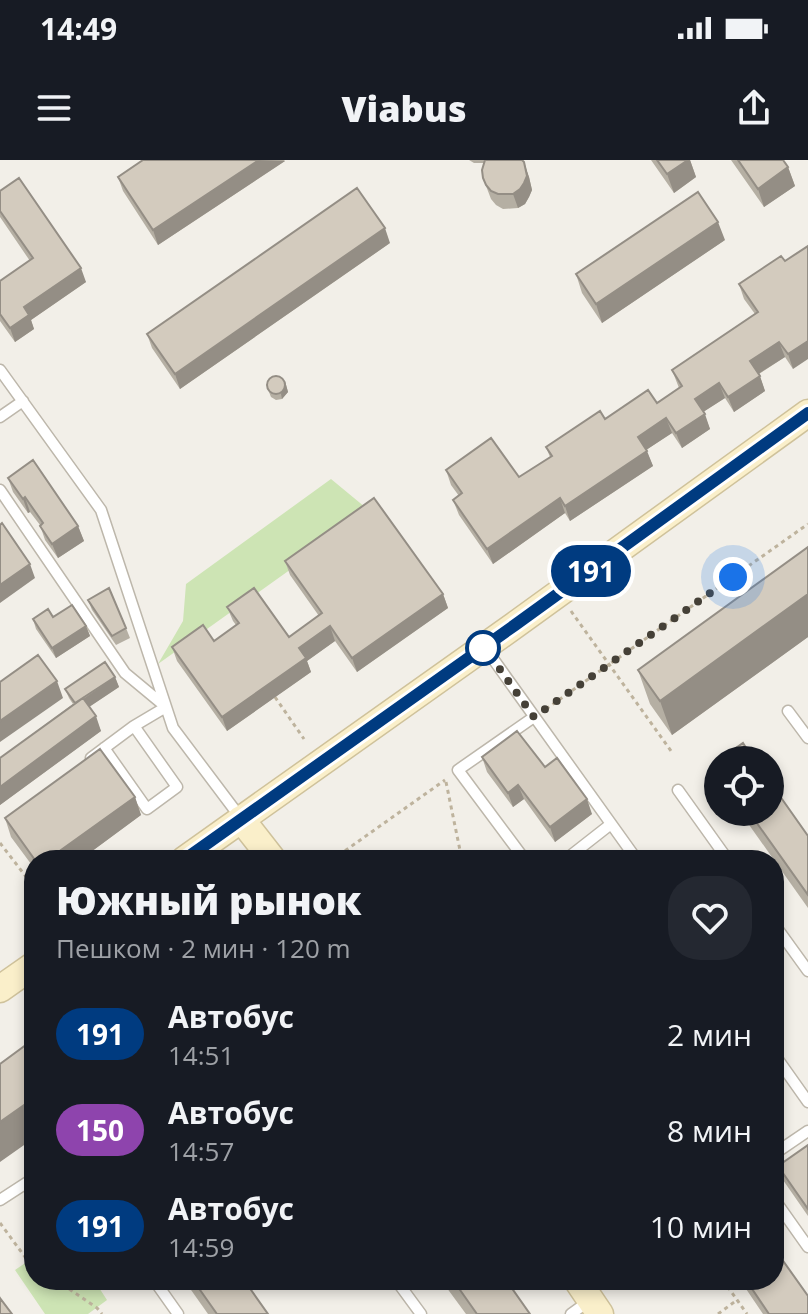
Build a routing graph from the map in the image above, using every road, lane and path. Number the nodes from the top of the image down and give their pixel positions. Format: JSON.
{"nodes":[{"id":1,"x":0,"y":370,"type":"edge"},
{"id":2,"x":23,"y":401,"type":"junction"},
{"id":3,"x":808,"y":413,"type":"edge"},
{"id":4,"x":0,"y":417,"type":"edge"},
{"id":5,"x":0,"y":490,"type":"edge"},
{"id":6,"x":808,"y":524,"type":"edge"},
{"id":7,"x":559,"y":594,"type":"junction"},
{"id":8,"x":484,"y":647,"type":"junction"},
{"id":9,"x":609,"y":664,"type":"junction"},
{"id":10,"x":275,"y":697,"type":"edge"},
{"id":11,"x":166,"y":707,"type":"junction"},
{"id":12,"x":788,"y":711,"type":"dead end"},
{"id":13,"x":534,"y":717,"type":"junction"},
{"id":14,"x":134,"y":726,"type":"junction"},
{"id":15,"x":808,"y":738,"type":"edge"},
{"id":16,"x":304,"y":739,"type":"dead end"},
{"id":17,"x":104,"y":748,"type":"junction"},
{"id":18,"x":671,"y":751,"type":"dead end"},
{"id":19,"x":81,"y":766,"type":"edge"},
{"id":20,"x":678,"y":790,"type":"dead end"},
{"id":21,"x":241,"y":819,"type":"junction"},
{"id":22,"x":611,"y":824,"type":"junction"},
{"id":23,"x":0,"y":843,"type":"edge"},
{"id":24,"x":198,"y":850,"type":"edge"},
{"id":25,"x":265,"y":850,"type":"edge"},
{"id":26,"x":346,"y":850,"type":"edge"},
{"id":27,"x":460,"y":850,"type":"edge"},
{"id":28,"x":518,"y":850,"type":"edge"},
{"id":29,"x":578,"y":850,"type":"edge"},
{"id":30,"x":630,"y":850,"type":"edge"},
{"id":31,"x":721,"y":850,"type":"edge"},
{"id":32,"x":24,"y":874,"type":"edge"},
{"id":33,"x":784,"y":938,"type":"edge"},
{"id":34,"x":808,"y":971,"type":"edge"},
{"id":35,"x":24,"y":972,"type":"edge"},
{"id":36,"x":0,"y":989,"type":"edge"},
{"id":37,"x":784,"y":1068,"type":"edge"},
{"id":38,"x":808,"y":1102,"type":"edge"},
{"id":39,"x":808,"y":1131,"type":"edge"},
{"id":40,"x":784,"y":1147,"type":"edge"},
{"id":41,"x":24,"y":1184,"type":"edge"},
{"id":42,"x":0,"y":1200,"type":"edge"},
{"id":43,"x":784,"y":1213,"type":"edge"},
{"id":44,"x":0,"y":1223,"type":"edge"},
{"id":45,"x":808,"y":1247,"type":"edge"},
{"id":46,"x":24,"y":1256,"type":"edge"},
{"id":47,"x":71,"y":1290,"type":"edge"},
{"id":48,"x":161,"y":1290,"type":"edge"},
{"id":49,"x":403,"y":1290,"type":"edge"},
{"id":50,"x":730,"y":1290,"type":"edge"},
{"id":51,"x":737,"y":1300,"type":"junction"},
{"id":52,"x":102,"y":1314,"type":"edge"},
{"id":53,"x":178,"y":1314,"type":"edge"},
{"id":54,"x":421,"y":1314,"type":"edge"},
{"id":55,"x":718,"y":1314,"type":"edge"},
{"id":56,"x":747,"y":1314,"type":"edge"}],
"edges":[{"from":1,"to":2,"type":"lane"},
{"from":2,"to":4,"type":"lane"},
{"from":2,"to":11,"type":"lane"},
{"from":3,"to":7,"type":"main road"},
{"from":5,"to":11,"type":"lane"},
{"from":6,"to":9,"type":"path"},
{"from":7,"to":8,"type":"main road"},
{"from":7,"to":9,"type":"path"},
{"from":8,"to":13,"type":"lane"},
{"from":8,"to":21,"type":"main road"},
{"from":9,"to":13,"type":"path"},
{"from":9,"to":18,"type":"path"},
{"from":10,"to":16,"type":"path"},
{"from":11,"to":14,"type":"lane"},
{"from":11,"to":21,"type":"lane"},
{"from":12,"to":15,"type":"lane"},
{"from":13,"to":22,"type":"lane"},
{"from":13,"to":28,"type":"lane"},
{"from":14,"to":17,"type":"lane"},
{"from":14,"to":17,"type":"lane"},
{"from":17,"to":19,"type":"lane"},
{"from":20,"to":31,"type":"lane"},
{"from":21,"to":24,"type":"main road"},
{"from":21,"to":25,"type":"main road"},
{"from":22,"to":29,"type":"lane"},
{"from":22,"to":30,"type":"lane"},
{"from":23,"to":32,"type":"path"},
{"from":26,"to":27,"type":"path"},
{"from":33,"to":34,"type":"lane"},
{"from":35,"to":36,"type":"main road"},
{"from":37,"to":38,"type":"lane"},
{"from":39,"to":40,"type":"lane"},
{"from":41,"to":42,"type":"lane"},
{"from":43,"to":45,"type":"lane"},
{"from":44,"to":46,"type":"path"},
{"from":47,"to":52,"type":"path"},
{"from":48,"to":53,"type":"lane"},
{"from":49,"to":54,"type":"lane"},
{"from":50,"to":51,"type":"path"},
{"from":51,"to":55,"type":"path"},
{"from":51,"to":56,"type":"path"}]}
